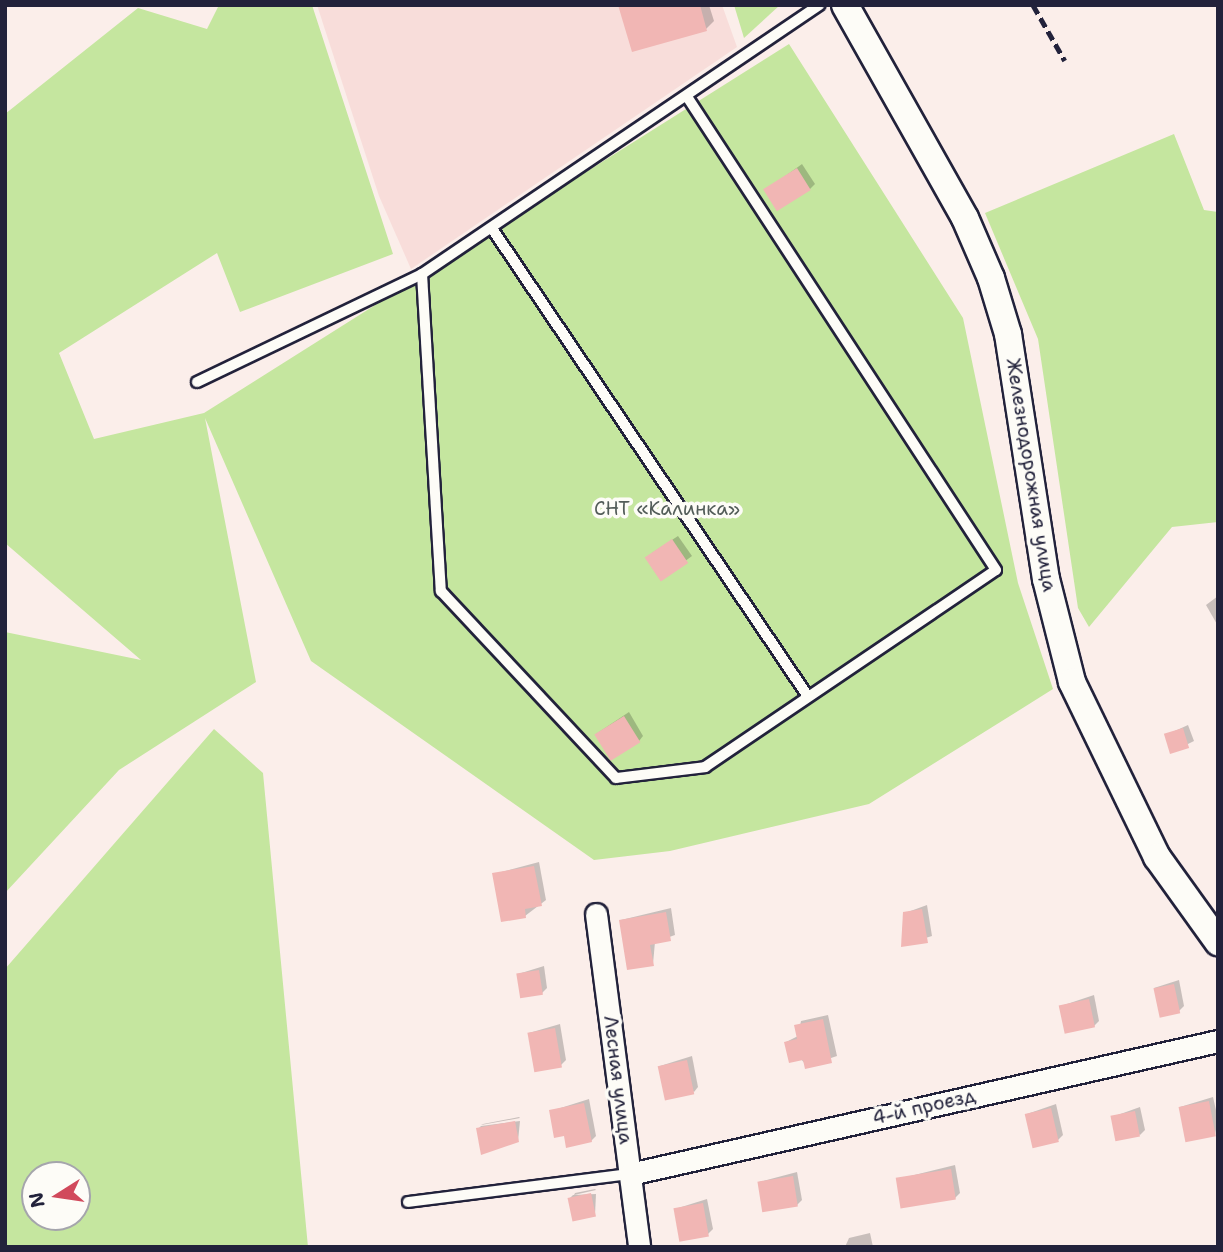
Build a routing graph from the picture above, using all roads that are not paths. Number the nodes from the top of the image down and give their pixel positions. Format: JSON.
{"nodes":[{"id":1,"x":819,"y":5,"type":"edge"},
{"id":2,"x":845,"y":5,"type":"edge"},
{"id":3,"x":688,"y":98,"type":"junction"},
{"id":4,"x":493,"y":230,"type":"junction"},
{"id":5,"x":422,"y":274,"type":"junction"},
{"id":6,"x":197,"y":382,"type":"dead end"},
{"id":7,"x":807,"y":695,"type":"junction"},
{"id":8,"x":596,"y":914,"type":"dead end"},
{"id":9,"x":1218,"y":942,"type":"edge"},
{"id":10,"x":1218,"y":1041,"type":"edge"},
{"id":11,"x":630,"y":1174,"type":"junction"},
{"id":12,"x":408,"y":1202,"type":"dead end"},
{"id":13,"x":639,"y":1247,"type":"edge"}],
"edges":[{"from":1,"to":3,"type":"lane"},
{"from":2,"to":9,"type":"street","name":"Железнодорожная улица"},
{"from":3,"to":4,"type":"lane"},
{"from":3,"to":7,"type":"lane"},
{"from":4,"to":5,"type":"lane"},
{"from":4,"to":7,"type":"lane"},
{"from":5,"to":6,"type":"lane"},
{"from":5,"to":7,"type":"lane"},
{"from":8,"to":11,"type":"street","name":"Лесная улица"},
{"from":10,"to":11,"type":"street","name":"4-й проезд"},
{"from":11,"to":12,"type":"lane"},
{"from":11,"to":13,"type":"street","name":"Лесная улица"}]}
